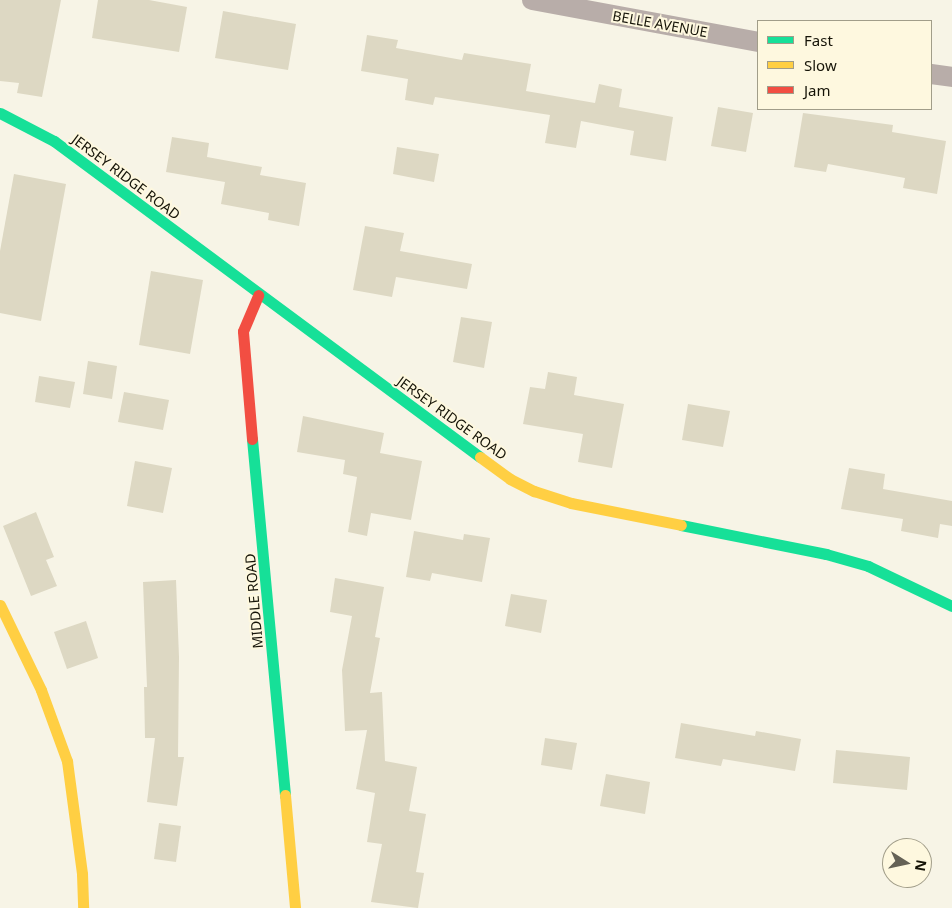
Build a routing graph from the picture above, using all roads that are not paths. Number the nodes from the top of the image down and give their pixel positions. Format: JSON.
{"nodes":[{"id":1,"x":532,"y":0,"type":"edge"},
{"id":2,"x":757,"y":42,"type":"edge"},
{"id":3,"x":932,"y":74,"type":"edge"},
{"id":4,"x":952,"y":78,"type":"edge"},
{"id":5,"x":0,"y":113,"type":"edge"},
{"id":6,"x":258,"y":295,"type":"junction"},
{"id":7,"x":0,"y":605,"type":"edge"},
{"id":8,"x":952,"y":606,"type":"edge"},
{"id":9,"x":83,"y":908,"type":"edge"},
{"id":10,"x":295,"y":908,"type":"edge"}],
"edges":[{"from":1,"to":2,"type":"street","name":"BELLE AVENUE"},
{"from":3,"to":4,"type":"street"},
{"from":5,"to":6,"type":"street","name":"JERSEY RIDGE ROAD"},
{"from":6,"to":8,"type":"street","name":"JERSEY RIDGE ROAD"},
{"from":6,"to":10,"type":"street","name":"MIDDLE ROAD"},
{"from":7,"to":9,"type":"street"}]}
